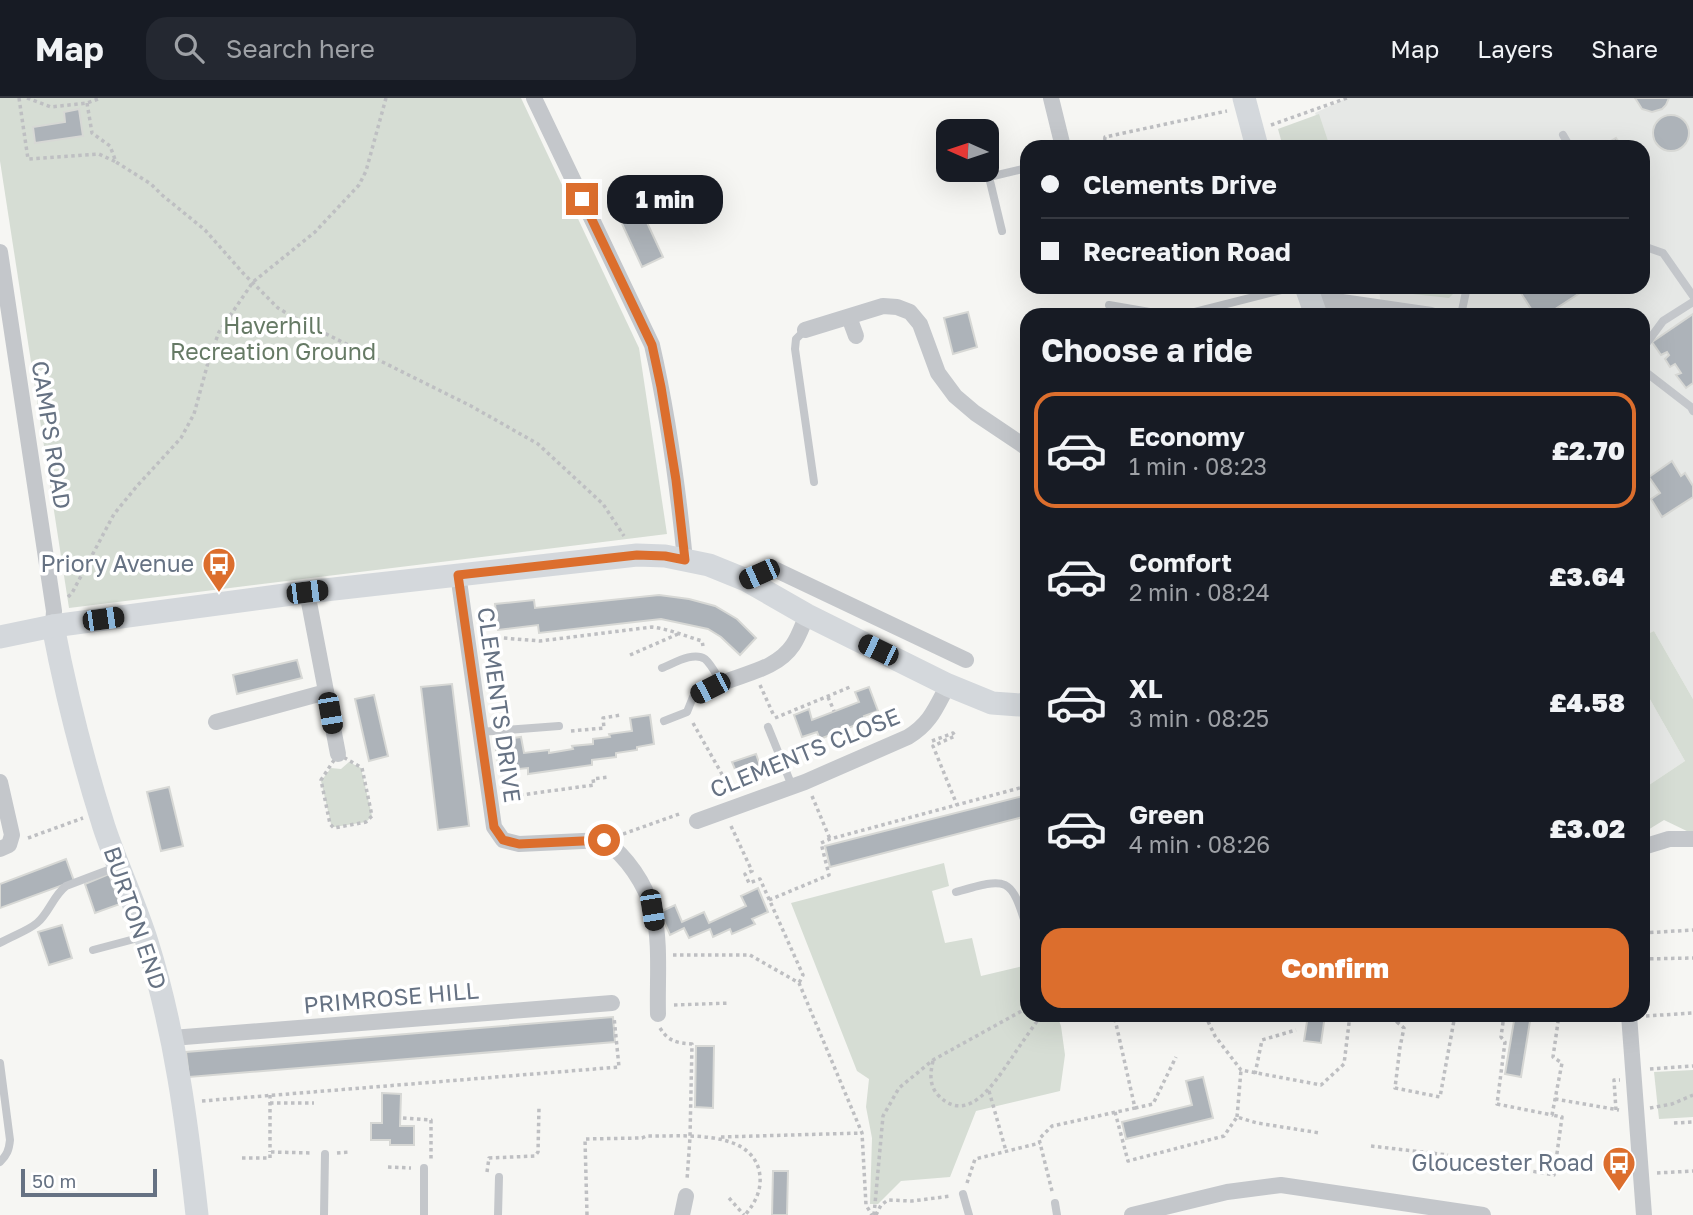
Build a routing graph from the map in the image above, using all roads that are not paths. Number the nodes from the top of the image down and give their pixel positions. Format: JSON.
{"nodes":[{"id":1,"x":534,"y":98,"type":"edge"},
{"id":2,"x":1051,"y":98,"type":"edge"},
{"id":3,"x":1245,"y":103,"type":"edge"},
{"id":4,"x":1563,"y":135,"type":"dead end"},
{"id":5,"x":1255,"y":139,"type":"edge"},
{"id":6,"x":1061,"y":140,"type":"edge"},
{"id":7,"x":1566,"y":140,"type":"edge"},
{"id":8,"x":1020,"y":170,"type":"edge"},
{"id":9,"x":1002,"y":231,"type":"dead end"},
{"id":10,"x":1650,"y":249,"type":"edge"},
{"id":11,"x":0,"y":252,"type":"edge"},
{"id":12,"x":1266,"y":294,"type":"edge"},
{"id":13,"x":1693,"y":296,"type":"edge"},
{"id":14,"x":1311,"y":301,"type":"edge"},
{"id":15,"x":1693,"y":302,"type":"edge"},
{"id":16,"x":1109,"y":305,"type":"dead end"},
{"id":17,"x":1126,"y":308,"type":"edge"},
{"id":18,"x":1210,"y":308,"type":"edge"},
{"id":19,"x":1383,"y":308,"type":"edge"},
{"id":20,"x":849,"y":317,"type":"junction"},
{"id":21,"x":805,"y":330,"type":"joint"},
{"id":22,"x":6,"y":332,"type":"edge"},
{"id":23,"x":856,"y":336,"type":"dead end"},
{"id":24,"x":1650,"y":339,"type":"edge"},
{"id":25,"x":1650,"y":375,"type":"edge"},
{"id":26,"x":1691,"y":406,"type":"edge"},
{"id":27,"x":1020,"y":443,"type":"edge"},
{"id":28,"x":814,"y":482,"type":"dead end"},
{"id":29,"x":685,"y":560,"type":"junction"},
{"id":30,"x":458,"y":575,"type":"junction"},
{"id":31,"x":746,"y":580,"type":"junction"},
{"id":32,"x":307,"y":592,"type":"junction"},
{"id":33,"x":807,"y":615,"type":"junction"},
{"id":34,"x":53,"y":618,"type":"junction"},
{"id":35,"x":0,"y":637,"type":"edge"},
{"id":36,"x":966,"y":660,"type":"dead end"},
{"id":37,"x":662,"y":668,"type":"dead end"},
{"id":38,"x":716,"y":685,"type":"junction"},
{"id":39,"x":948,"y":685,"type":"junction"},
{"id":40,"x":326,"y":692,"type":"junction"},
{"id":41,"x":1020,"y":705,"type":"edge"},
{"id":42,"x":664,"y":721,"type":"dead end"},
{"id":43,"x":216,"y":722,"type":"dead end"},
{"id":44,"x":559,"y":726,"type":"road end"},
{"id":45,"x":768,"y":727,"type":"dead end"},
{"id":46,"x":480,"y":732,"type":"junction"},
{"id":47,"x":338,"y":754,"type":"road end"},
{"id":48,"x":0,"y":782,"type":"edge"},
{"id":49,"x":792,"y":786,"type":"junction"},
{"id":50,"x":696,"y":821,"type":"road end"},
{"id":51,"x":1693,"y":839,"type":"edge"},
{"id":52,"x":1650,"y":845,"type":"edge"},
{"id":53,"x":5,"y":847,"type":"edge"},
{"id":54,"x":119,"y":866,"type":"junction"},
{"id":55,"x":956,"y":892,"type":"dead end"},
{"id":56,"x":1020,"y":907,"type":"edge"},
{"id":57,"x":145,"y":936,"type":"junction"},
{"id":58,"x":0,"y":943,"type":"edge"},
{"id":59,"x":93,"y":950,"type":"dead end"},
{"id":60,"x":612,"y":1003,"type":"road end"},
{"id":61,"x":658,"y":1010,"type":"road end"},
{"id":62,"x":1629,"y":1022,"type":"edge"},
{"id":63,"x":172,"y":1038,"type":"junction"},
{"id":64,"x":0,"y":1063,"type":"edge"},
{"id":65,"x":325,"y":1154,"type":"road end"},
{"id":66,"x":0,"y":1161,"type":"edge"},
{"id":67,"x":424,"y":1168,"type":"road end"},
{"id":68,"x":499,"y":1177,"type":"dead end"},
{"id":69,"x":964,"y":1194,"type":"road end"},
{"id":70,"x":686,"y":1196,"type":"road end"},
{"id":71,"x":1055,"y":1203,"type":"road end"},
{"id":72,"x":197,"y":1215,"type":"edge"},
{"id":73,"x":324,"y":1215,"type":"edge"},
{"id":74,"x":424,"y":1215,"type":"edge"},
{"id":75,"x":498,"y":1215,"type":"edge"},
{"id":76,"x":682,"y":1215,"type":"edge"},
{"id":77,"x":969,"y":1215,"type":"edge"},
{"id":78,"x":1057,"y":1215,"type":"edge"},
{"id":79,"x":1132,"y":1215,"type":"edge"},
{"id":80,"x":1483,"y":1215,"type":"edge"},
{"id":81,"x":1643,"y":1215,"type":"edge"}],
"edges":[{"from":1,"to":29,"type":"street"},
{"from":2,"to":6,"type":"street"},
{"from":3,"to":5,"type":"street"},
{"from":4,"to":7,"type":"lane"},
{"from":8,"to":9,"type":"lane"},
{"from":10,"to":13,"type":"lane"},
{"from":11,"to":22,"type":"street","name":"CAMPS ROAD"},
{"from":12,"to":18,"type":"lane"},
{"from":14,"to":19,"type":"street"},
{"from":15,"to":24,"type":"lane"},
{"from":16,"to":17,"type":"lane"},
{"from":20,"to":21,"type":"street"},
{"from":20,"to":23,"type":"street"},
{"from":20,"to":27,"type":"street"},
{"from":21,"to":28,"type":"lane"},
{"from":22,"to":34,"type":"street","name":"CAMPS ROAD"},
{"from":25,"to":26,"type":"lane"},
{"from":29,"to":30,"type":"street"},
{"from":29,"to":31,"type":"street"},
{"from":30,"to":32,"type":"street"},
{"from":30,"to":46,"type":"street","name":"CLEMENTS DRIVE"},
{"from":31,"to":33,"type":"street"},
{"from":31,"to":36,"type":"street"},
{"from":32,"to":34,"type":"street"},
{"from":32,"to":40,"type":"street"},
{"from":33,"to":38,"type":"street"},
{"from":33,"to":39,"type":"street"},
{"from":34,"to":35,"type":"street"},
{"from":34,"to":54,"type":"street","name":"BURTON END"},
{"from":37,"to":38,"type":"lane"},
{"from":38,"to":42,"type":"lane"},
{"from":39,"to":41,"type":"street"},
{"from":39,"to":49,"type":"street","name":"CLEMENTS CLOSE"},
{"from":40,"to":43,"type":"street"},
{"from":40,"to":47,"type":"street"},
{"from":44,"to":46,"type":"lane"},
{"from":45,"to":49,"type":"lane"},
{"from":46,"to":61,"type":"street","name":"CLEMENTS DRIVE"},
{"from":48,"to":53,"type":"street"},
{"from":49,"to":50,"type":"street","name":"CLEMENTS CLOSE"},
{"from":51,"to":52,"type":"street"},
{"from":54,"to":57,"type":"street","name":"BURTON END"},
{"from":54,"to":58,"type":"lane"},
{"from":55,"to":56,"type":"lane"},
{"from":57,"to":59,"type":"lane"},
{"from":57,"to":63,"type":"street","name":"BURTON END"},
{"from":60,"to":63,"type":"street","name":"PRIMROSE HILL"},
{"from":62,"to":81,"type":"street"},
{"from":63,"to":72,"type":"street","name":"BURTON END"},
{"from":64,"to":66,"type":"lane"},
{"from":65,"to":73,"type":"lane"},
{"from":67,"to":74,"type":"lane"},
{"from":68,"to":75,"type":"lane"},
{"from":69,"to":77,"type":"lane"},
{"from":70,"to":76,"type":"street"},
{"from":71,"to":78,"type":"lane"},
{"from":79,"to":80,"type":"street"}]}
